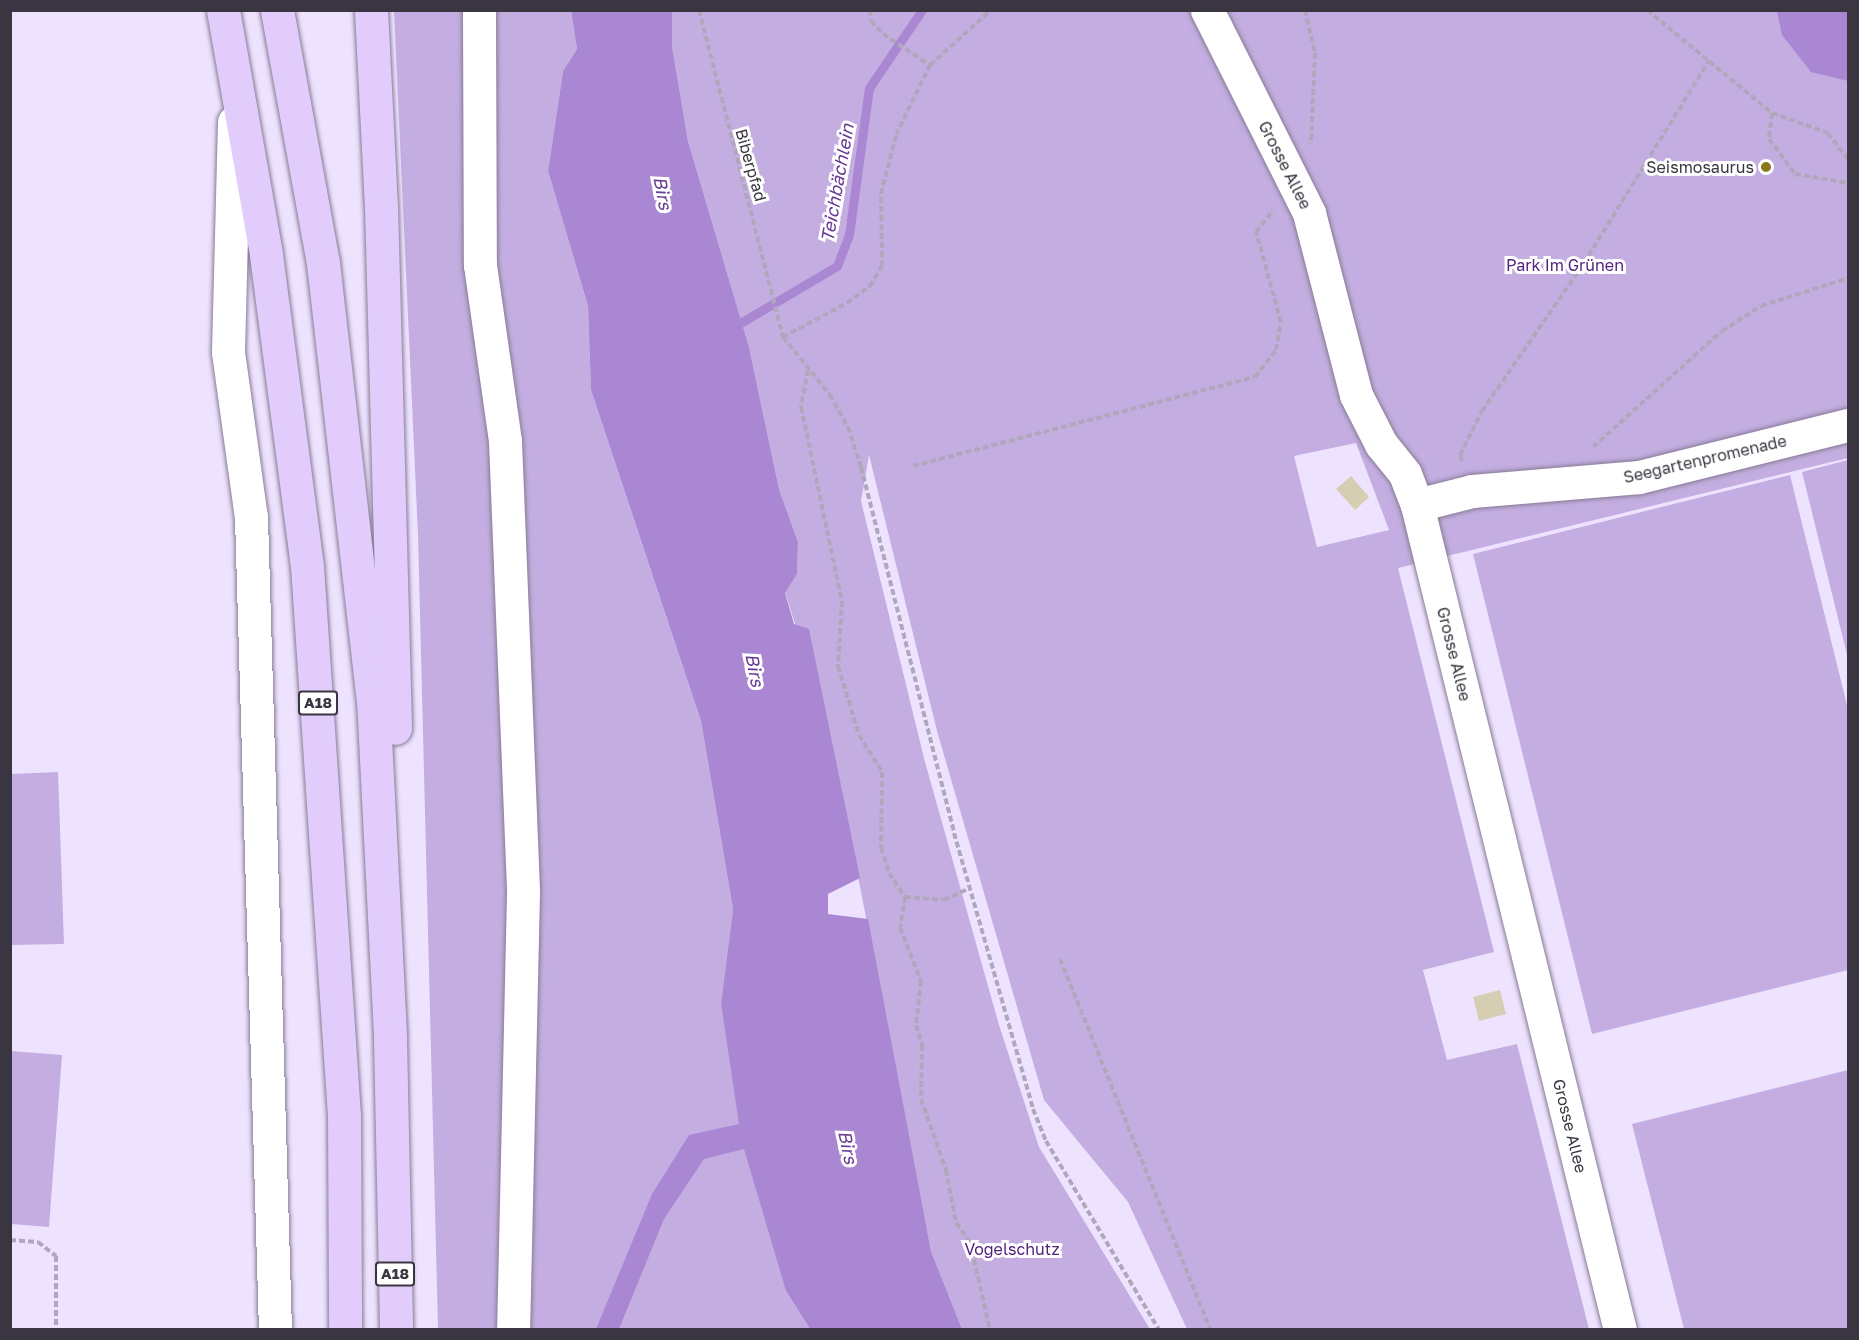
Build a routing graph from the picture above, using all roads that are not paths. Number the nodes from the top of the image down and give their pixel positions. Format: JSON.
{"nodes":[{"id":1,"x":213,"y":10,"type":"edge"},
{"id":2,"x":223,"y":10,"type":"edge"},
{"id":3,"x":277,"y":10,"type":"edge"},
{"id":4,"x":371,"y":10,"type":"edge"},
{"id":5,"x":479,"y":10,"type":"edge"},
{"id":6,"x":1207,"y":10,"type":"edge"},
{"id":7,"x":235,"y":82,"type":"junction"},
{"id":8,"x":1848,"y":425,"type":"edge"},
{"id":9,"x":1417,"y":505,"type":"junction"},
{"id":10,"x":394,"y":1218,"type":"junction"},
{"id":11,"x":275,"y":1329,"type":"edge"},
{"id":12,"x":345,"y":1329,"type":"edge"},
{"id":13,"x":396,"y":1329,"type":"edge"},
{"id":14,"x":513,"y":1329,"type":"edge"},
{"id":15,"x":1620,"y":1329,"type":"edge"}],
"edges":[{"from":1,"to":7,"type":"highway"},
{"from":2,"to":7,"type":"highway","number":"A18"},
{"from":3,"to":10,"type":"highway","number":"A18"},
{"from":4,"to":10,"type":"highway"},
{"from":5,"to":14,"type":"lane"},
{"from":6,"to":9,"type":"lane","name":"Grosse Allee"},
{"from":7,"to":11,"type":"lane"},
{"from":7,"to":12,"type":"highway","number":"A18"},
{"from":8,"to":9,"type":"lane","name":"Seegartenpromenade"},
{"from":9,"to":15,"type":"lane","name":"Grosse Allee"},
{"from":10,"to":13,"type":"highway","number":"A18"}]}
